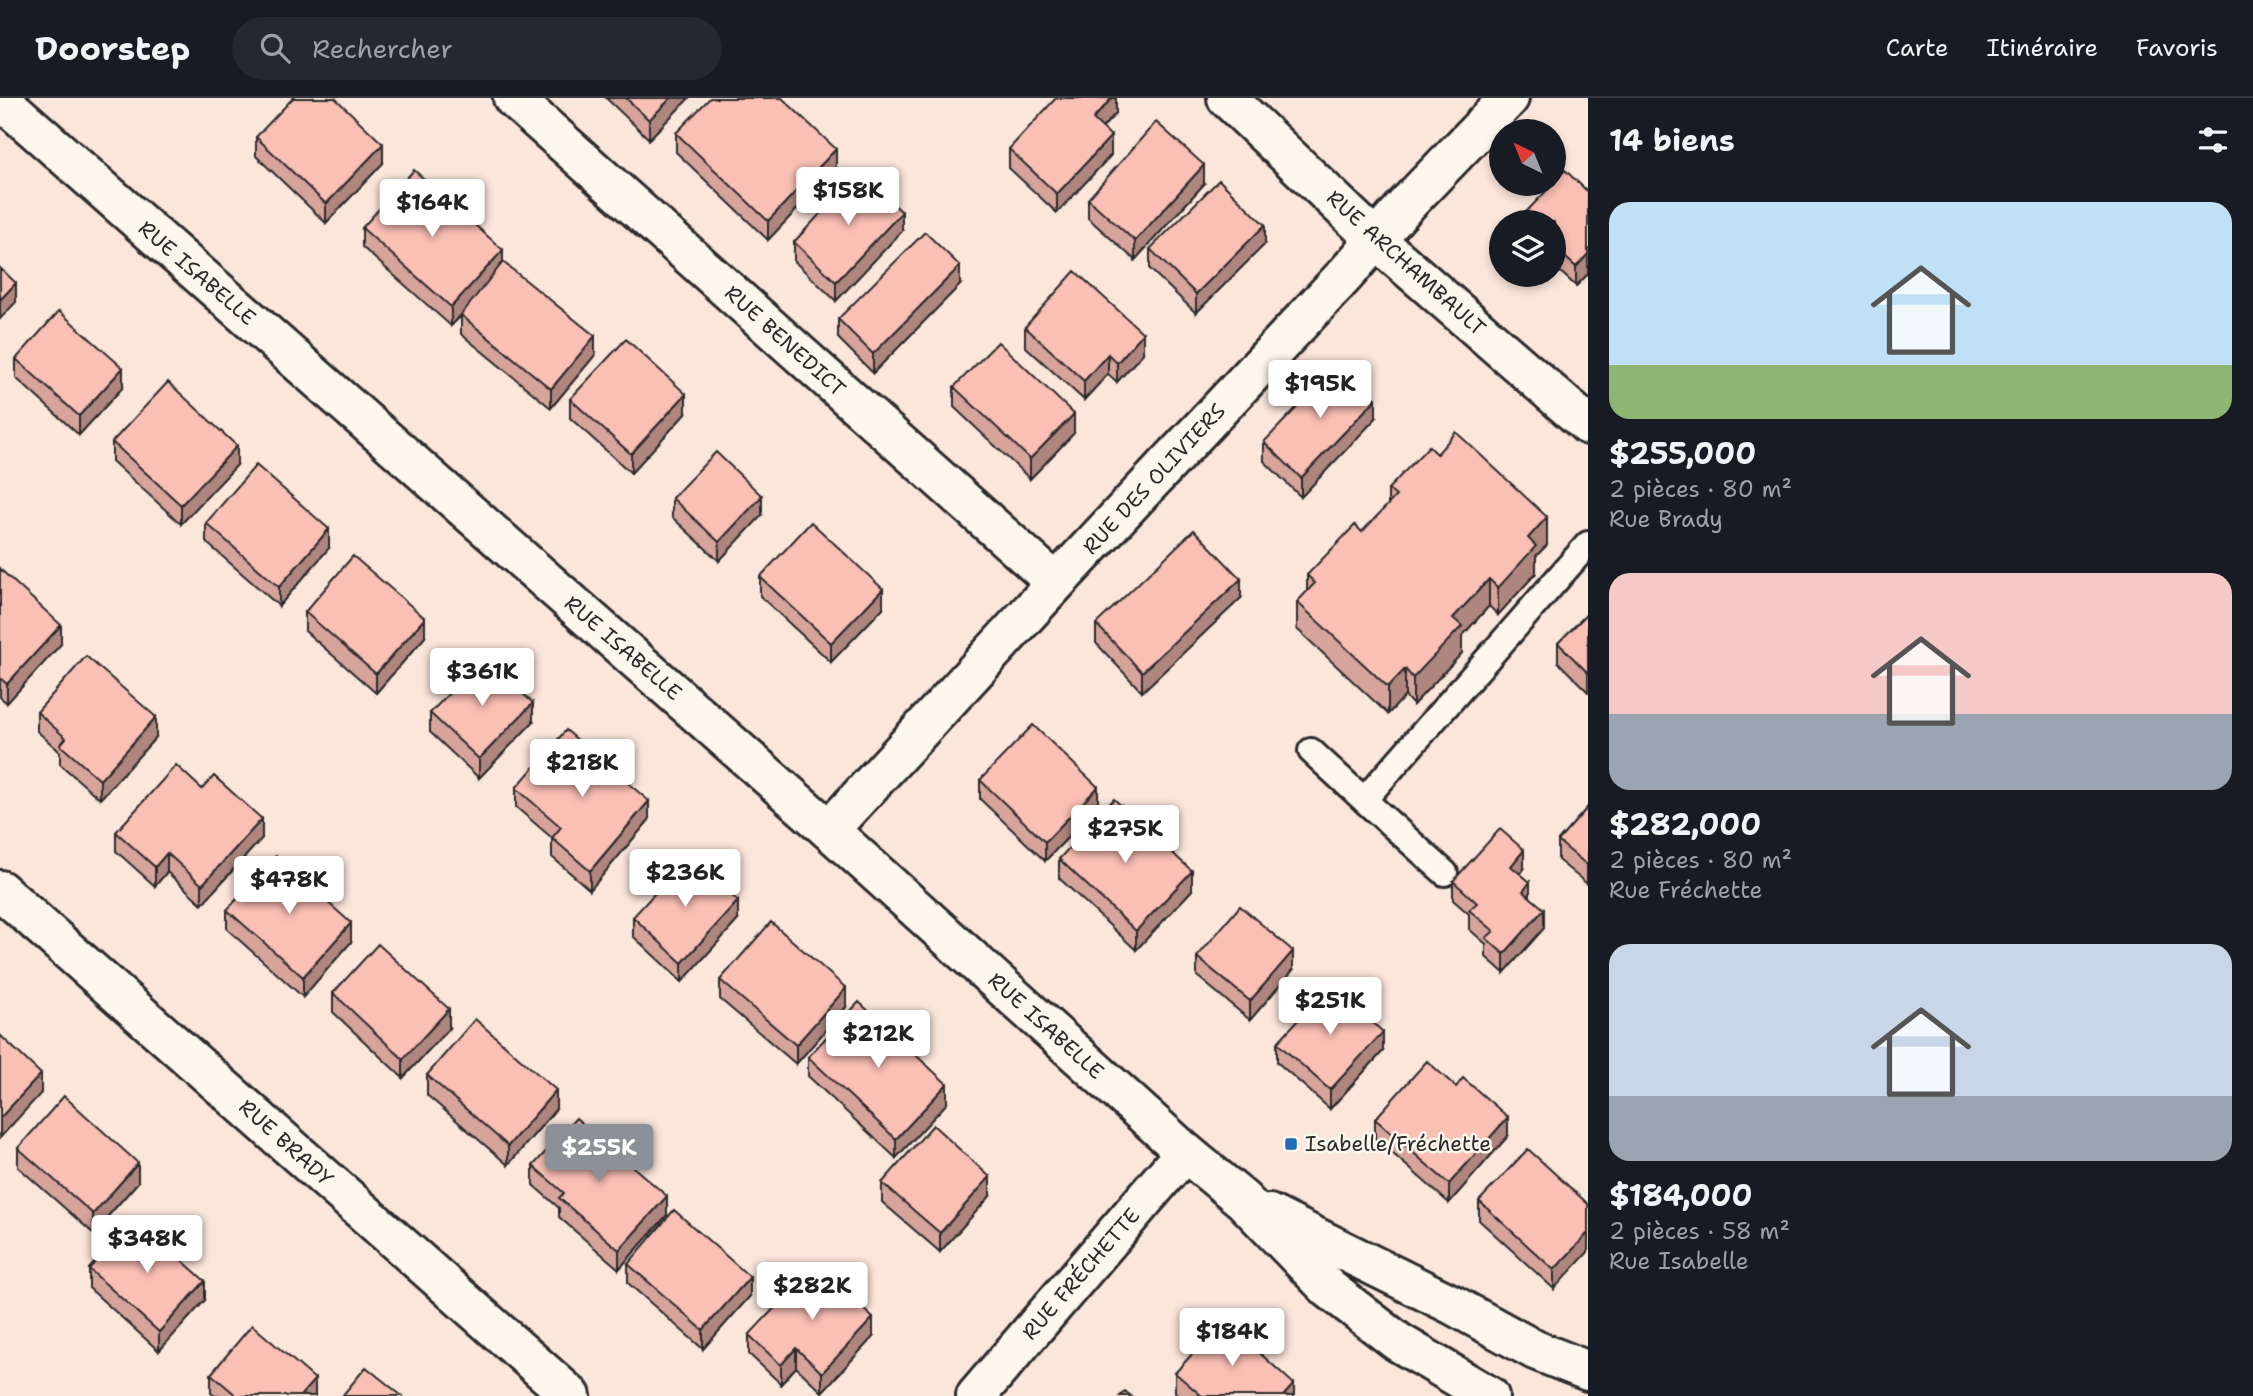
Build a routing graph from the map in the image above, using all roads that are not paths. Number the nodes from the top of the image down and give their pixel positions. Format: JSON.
{"nodes":[{"id":1,"x":513,"y":98,"type":"edge"},
{"id":2,"x":1227,"y":98,"type":"edge"},
{"id":3,"x":1509,"y":98,"type":"edge"},
{"id":4,"x":0,"y":99,"type":"edge"},
{"id":5,"x":1376,"y":240,"type":"junction"},
{"id":6,"x":1588,"y":425,"type":"edge"},
{"id":7,"x":1588,"y":544,"type":"edge"},
{"id":8,"x":1056,"y":583,"type":"junction"},
{"id":9,"x":1311,"y":751,"type":"dead end"},
{"id":10,"x":1364,"y":800,"type":"junction"},
{"id":11,"x":829,"y":830,"type":"junction"},
{"id":12,"x":1445,"y":873,"type":"dead end"},
{"id":13,"x":0,"y":890,"type":"edge"},
{"id":14,"x":1185,"y":1152,"type":"junction"},
{"id":15,"x":1242,"y":1200,"type":"junction"},
{"id":16,"x":1588,"y":1371,"type":"edge"},
{"id":17,"x":571,"y":1396,"type":"edge"},
{"id":18,"x":976,"y":1396,"type":"edge"},
{"id":19,"x":1489,"y":1396,"type":"edge"}],
"edges":[{"from":1,"to":8,"type":"street","name":"RUE BENEDICT"},
{"from":2,"to":5,"type":"street","name":"RUE ARCHAMBAULT"},
{"from":3,"to":5,"type":"street","name":"RUE DES OLIVIERS"},
{"from":4,"to":11,"type":"street","name":"RUE ISABELLE"},
{"from":5,"to":6,"type":"street","name":"RUE ARCHAMBAULT"},
{"from":5,"to":8,"type":"street","name":"RUE DES OLIVIERS"},
{"from":7,"to":10,"type":"lane"},
{"from":8,"to":11,"type":"street","name":"RUE DES OLIVIERS"},
{"from":9,"to":10,"type":"lane"},
{"from":10,"to":12,"type":"lane"},
{"from":11,"to":14,"type":"street","name":"RUE ISABELLE"},
{"from":13,"to":17,"type":"street","name":"RUE BRADY"},
{"from":14,"to":15,"type":"street","name":"RUE ISABELLE"},
{"from":14,"to":18,"type":"street","name":"RUE FRÉCHETTE"},
{"from":15,"to":16,"type":"street","name":"RUE ISABELLE"},
{"from":15,"to":19,"type":"street","name":"RUE ISABELLE"}]}
